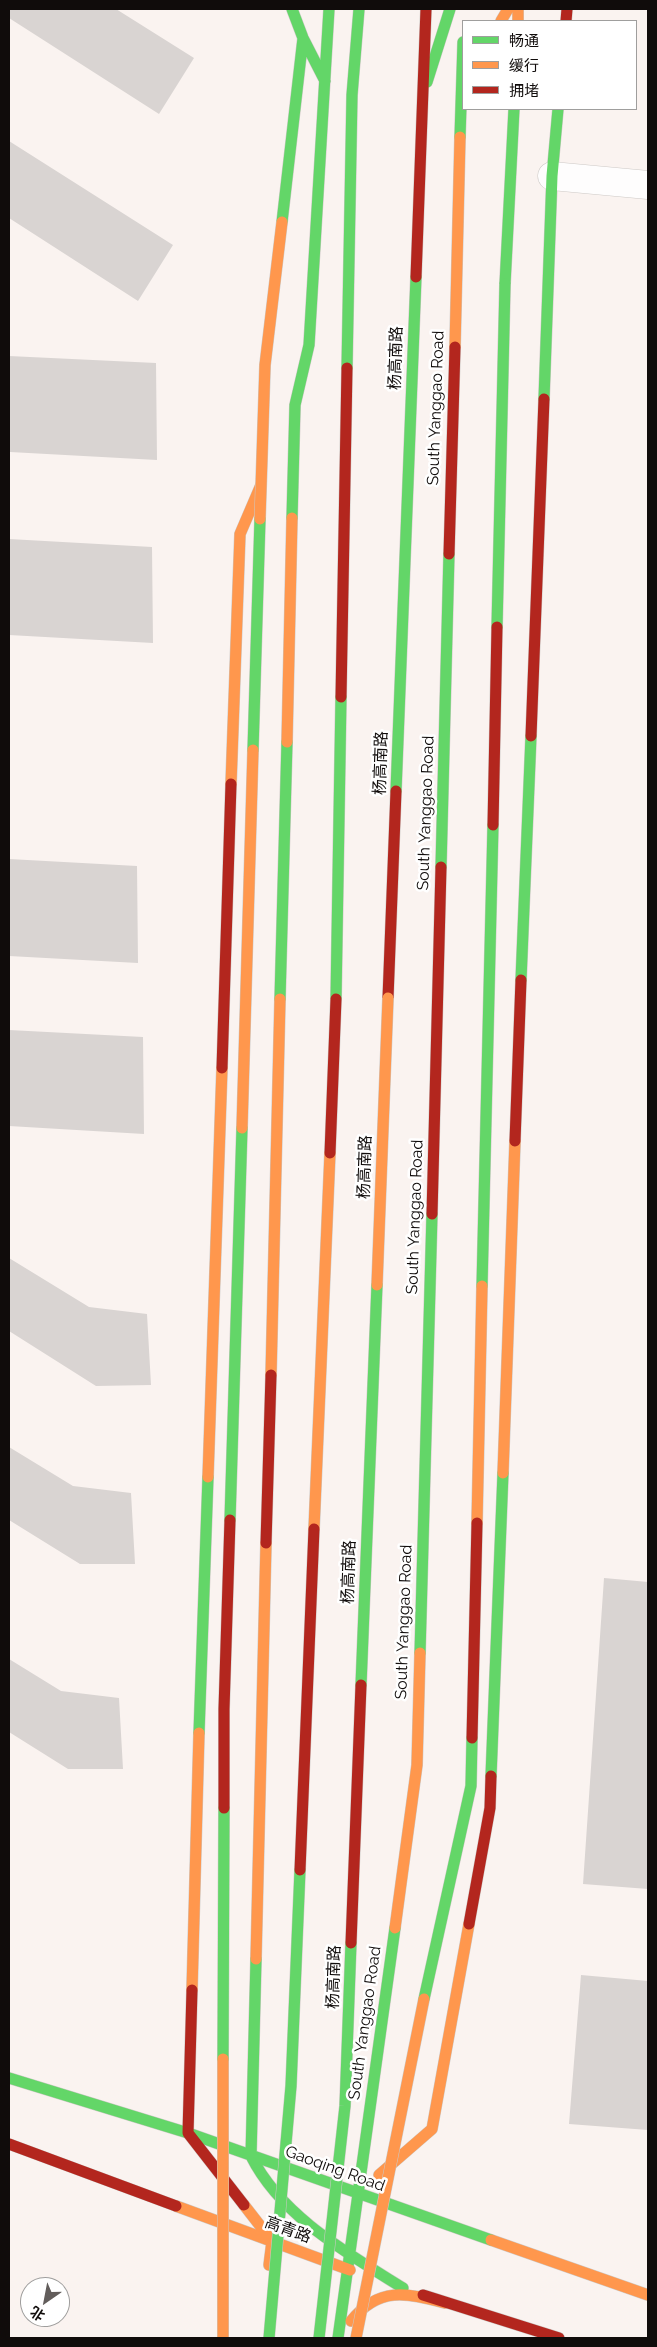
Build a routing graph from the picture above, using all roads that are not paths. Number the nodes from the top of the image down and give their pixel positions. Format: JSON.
{"nodes":[{"id":1,"x":292,"y":9,"type":"edge"},
{"id":2,"x":329,"y":9,"type":"edge"},
{"id":3,"x":360,"y":9,"type":"edge"},
{"id":4,"x":426,"y":9,"type":"edge"},
{"id":5,"x":450,"y":9,"type":"edge"},
{"id":6,"x":508,"y":9,"type":"edge"},
{"id":7,"x":502,"y":20,"type":"edge"},
{"id":8,"x":303,"y":38,"type":"junction"},
{"id":9,"x":325,"y":81,"type":"junction"},
{"id":10,"x":462,"y":90,"type":"edge"},
{"id":11,"x":423,"y":96,"type":"junction"},
{"id":12,"x":514,"y":110,"type":"edge"},
{"id":13,"x":558,"y":110,"type":"edge"},
{"id":14,"x":552,"y":176,"type":"junction"},
{"id":15,"x":648,"y":185,"type":"edge"},
{"id":16,"x":348,"y":261,"type":"junction"},
{"id":17,"x":337,"y":286,"type":"dead end"},
{"id":18,"x":321,"y":320,"type":"dead end"},
{"id":19,"x":309,"y":345,"type":"junction"},
{"id":20,"x":295,"y":405,"type":"junction"},
{"id":21,"x":280,"y":440,"type":"dead end"},
{"id":22,"x":273,"y":457,"type":"dead end"},
{"id":23,"x":9,"y":2078,"type":"edge"},
{"id":24,"x":188,"y":2133,"type":"junction"},
{"id":25,"x":9,"y":2144,"type":"edge"},
{"id":26,"x":251,"y":2156,"type":"junction"},
{"id":27,"x":238,"y":2170,"type":"dead end"},
{"id":28,"x":253,"y":2180,"type":"dead end"},
{"id":29,"x":357,"y":2194,"type":"junction"},
{"id":30,"x":272,"y":2241,"type":"junction"},
{"id":31,"x":349,"y":2254,"type":"junction"},
{"id":32,"x":331,"y":2263,"type":"junction"},
{"id":33,"x":347,"y":2269,"type":"junction"},
{"id":34,"x":403,"y":2288,"type":"junction"},
{"id":35,"x":648,"y":2295,"type":"edge"},
{"id":36,"x":445,"y":2302,"type":"junction"},
{"id":37,"x":223,"y":2338,"type":"edge"},
{"id":38,"x":259,"y":2338,"type":"edge"},
{"id":39,"x":269,"y":2338,"type":"edge"},
{"id":40,"x":319,"y":2338,"type":"edge"},
{"id":41,"x":327,"y":2338,"type":"edge"},
{"id":42,"x":338,"y":2338,"type":"edge"},
{"id":43,"x":343,"y":2338,"type":"edge"},
{"id":44,"x":356,"y":2338,"type":"edge"},
{"id":45,"x":559,"y":2338,"type":"edge"}],
"edges":[{"from":1,"to":8,"type":"main road"},
{"from":2,"to":9,"type":"main road"},
{"from":3,"to":16,"type":"main road"},
{"from":4,"to":11,"type":"main road","name":"杨高南路"},
{"from":5,"to":11,"type":"main road","name":"杨高南路"},
{"from":6,"to":7,"type":"main road"},
{"from":8,"to":9,"type":"main road"},
{"from":8,"to":37,"type":"main road","bridge":true},
{"from":9,"to":19,"type":"main road"},
{"from":10,"to":29,"type":"main road","name":"South Yanggao Road"},
{"from":11,"to":40,"type":"main road","name":"杨高南路","bridge":true},
{"from":12,"to":44,"type":"main road","bridge":true},
{"from":13,"to":14,"type":"main road"},
{"from":14,"to":15,"type":"street"},
{"from":14,"to":29,"type":"main road"},
{"from":16,"to":17,"type":"main road"},
{"from":16,"to":39,"type":"main road","bridge":true},
{"from":18,"to":19,"type":"main road"},
{"from":19,"to":20,"type":"main road"},
{"from":20,"to":21,"type":"main road"},
{"from":20,"to":26,"type":"main road"},
{"from":22,"to":24,"type":"main road"},
{"from":23,"to":24,"type":"main road","name":"Gaoqing Road"},
{"from":24,"to":26,"type":"main road","name":"Gaoqing Road"},
{"from":24,"to":27,"type":"main road"},
{"from":24,"to":30,"type":"main road"},
{"from":25,"to":30,"type":"main road","name":"高青路"},
{"from":26,"to":29,"type":"main road","name":"Gaoqing Road"},
{"from":26,"to":31,"type":"main road"},
{"from":28,"to":32,"type":"main road"},
{"from":29,"to":31,"type":"main road","name":"South Yanggao Road"},
{"from":29,"to":35,"type":"main road","name":"Gaoqing Road"},
{"from":30,"to":32,"type":"main road","name":"高青路"},
{"from":30,"to":38,"type":"main road"},
{"from":31,"to":33,"type":"main road","name":"South Yanggao Road"},
{"from":31,"to":34,"type":"main road"},
{"from":32,"to":33,"type":"main road","name":"高青路"},
{"from":32,"to":41,"type":"main road"},
{"from":33,"to":34,"type":"main road","name":"高青路"},
{"from":33,"to":42,"type":"main road","name":"South Yanggao Road"},
{"from":34,"to":36,"type":"main road","name":"高青路"},
{"from":36,"to":43,"type":"main road"},
{"from":36,"to":45,"type":"main road","name":"高青路"}]}
